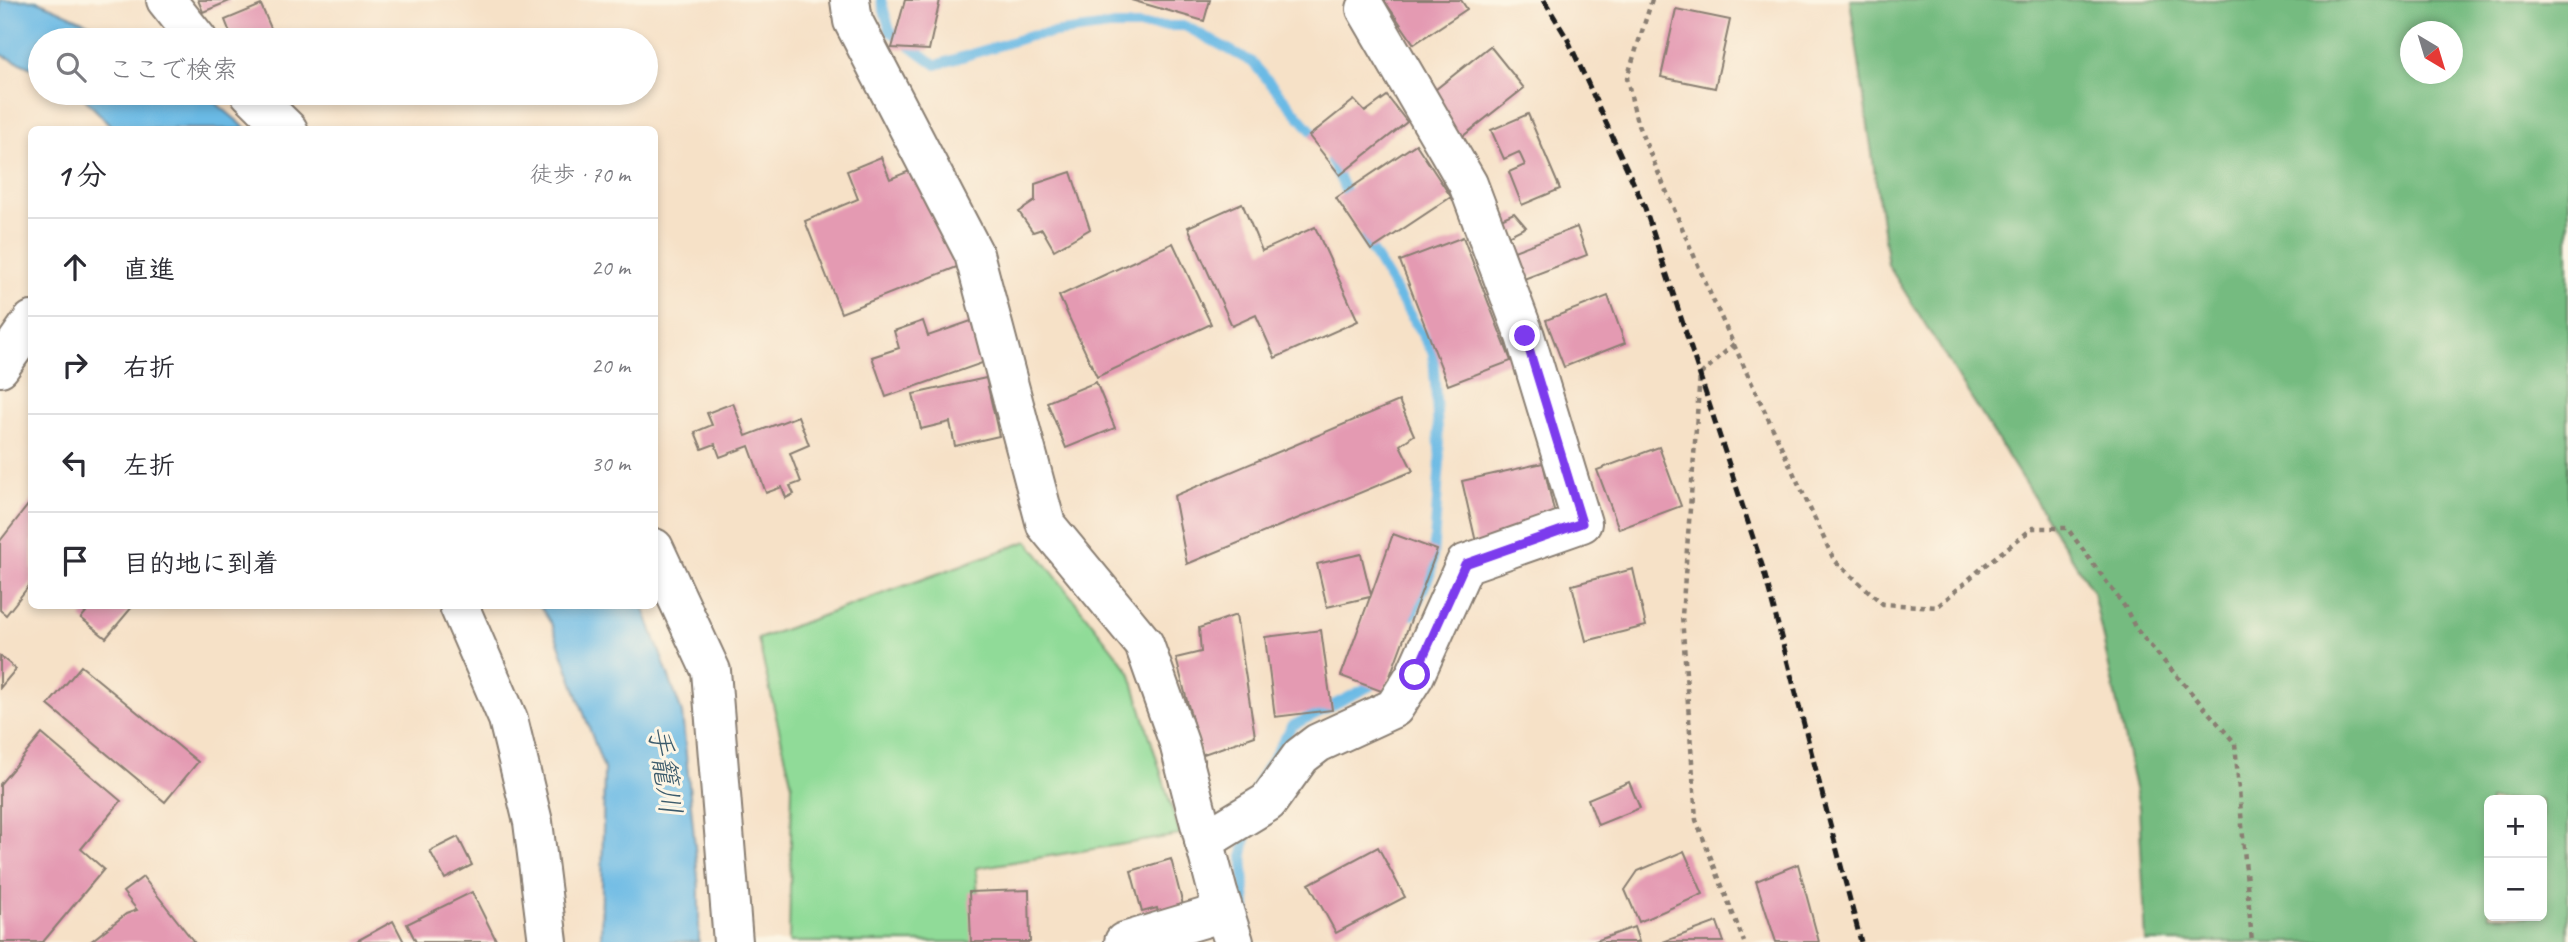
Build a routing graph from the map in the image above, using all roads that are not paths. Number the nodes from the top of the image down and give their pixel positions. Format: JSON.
{"nodes":[{"id":1,"x":166,"y":0,"type":"edge"},
{"id":2,"x":850,"y":0,"type":"edge"},
{"id":3,"x":1366,"y":9,"type":"dead end"},
{"id":4,"x":188,"y":28,"type":"edge"},
{"id":5,"x":262,"y":105,"type":"edge"},
{"id":6,"x":284,"y":126,"type":"edge"},
{"id":7,"x":28,"y":327,"type":"edge"},
{"id":8,"x":0,"y":368,"type":"edge"},
{"id":9,"x":658,"y":557,"type":"edge"},
{"id":10,"x":460,"y":609,"type":"edge"},
{"id":11,"x":1204,"y":841,"type":"junction"},
{"id":12,"x":1229,"y":927,"type":"edge"},
{"id":13,"x":543,"y":937,"type":"edge"},
{"id":14,"x":733,"y":942,"type":"edge"},
{"id":15,"x":1125,"y":942,"type":"edge"}],
"edges":[{"from":1,"to":4,"type":"street"},
{"from":2,"to":11,"type":"street"},
{"from":3,"to":11,"type":"street"},
{"from":5,"to":6,"type":"street"},
{"from":7,"to":8,"type":"street"},
{"from":9,"to":14,"type":"street"},
{"from":10,"to":13,"type":"street"},
{"from":11,"to":12,"type":"street"},
{"from":12,"to":15,"type":"street"}]}
